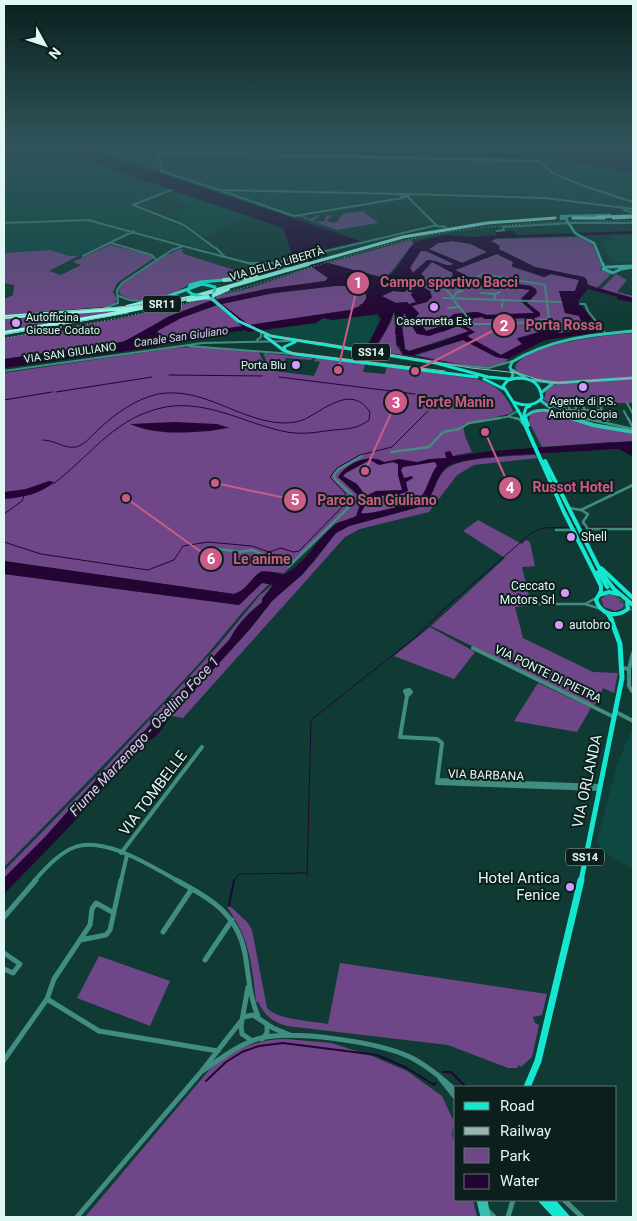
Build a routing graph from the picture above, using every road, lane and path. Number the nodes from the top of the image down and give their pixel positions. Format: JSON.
{"nodes":[{"id":1,"x":136,"y":204,"type":"edge"},
{"id":2,"x":259,"y":204,"type":"edge"},
{"id":3,"x":365,"y":204,"type":"edge"},
{"id":4,"x":414,"y":204,"type":"edge"},
{"id":5,"x":592,"y":204,"type":"edge"},
{"id":6,"x":632,"y":214,"type":"edge"},
{"id":7,"x":567,"y":218,"type":"junction"},
{"id":8,"x":508,"y":220,"type":"junction"},
{"id":9,"x":4,"y":223,"type":"edge"},
{"id":10,"x":633,"y":223,"type":"edge"},
{"id":11,"x":436,"y":227,"type":"junction"},
{"id":12,"x":134,"y":231,"type":"junction"},
{"id":13,"x":497,"y":231,"type":"dead end"},
{"id":14,"x":110,"y":243,"type":"junction"},
{"id":15,"x":177,"y":246,"type":"junction"},
{"id":16,"x":84,"y":256,"type":"dead end"},
{"id":17,"x":223,"y":256,"type":"junction"},
{"id":18,"x":325,"y":258,"type":"junction"},
{"id":19,"x":156,"y":260,"type":"junction"},
{"id":20,"x":250,"y":264,"type":"junction"},
{"id":21,"x":257,"y":266,"type":"junction"},
{"id":22,"x":300,"y":266,"type":"junction"},
{"id":23,"x":604,"y":266,"type":"junction"},
{"id":24,"x":612,"y":267,"type":"junction"},
{"id":25,"x":633,"y":267,"type":"edge"},
{"id":26,"x":618,"y":270,"type":"junction"},
{"id":27,"x":269,"y":275,"type":"junction"},
{"id":28,"x":224,"y":280,"type":"junction"},
{"id":29,"x":437,"y":280,"type":"dead end"},
{"id":30,"x":202,"y":283,"type":"junction"},
{"id":31,"x":444,"y":288,"type":"junction"},
{"id":32,"x":455,"y":288,"type":"dead end"},
{"id":33,"x":456,"y":292,"type":"junction"},
{"id":34,"x":500,"y":292,"type":"dead end"},
{"id":35,"x":481,"y":293,"type":"dead end"},
{"id":36,"x":495,"y":294,"type":"junction"},
{"id":37,"x":214,"y":295,"type":"junction"},
{"id":38,"x":119,"y":296,"type":"junction"},
{"id":39,"x":453,"y":296,"type":"junction"},
{"id":40,"x":208,"y":297,"type":"junction"},
{"id":41,"x":462,"y":297,"type":"junction"},
{"id":42,"x":162,"y":298,"type":"junction"},
{"id":43,"x":443,"y":298,"type":"dead end"},
{"id":44,"x":495,"y":299,"type":"junction"},
{"id":45,"x":503,"y":299,"type":"junction"},
{"id":46,"x":215,"y":300,"type":"junction"},
{"id":47,"x":548,"y":302,"type":"junction"},
{"id":48,"x":560,"y":302,"type":"dead end"},
{"id":49,"x":580,"y":304,"type":"dead end"},
{"id":50,"x":460,"y":307,"type":"junction"},
{"id":51,"x":502,"y":307,"type":"dead end"},
{"id":52,"x":448,"y":308,"type":"dead end"},
{"id":53,"x":101,"y":309,"type":"junction"},
{"id":54,"x":68,"y":312,"type":"junction"},
{"id":55,"x":123,"y":312,"type":"junction"},
{"id":56,"x":4,"y":317,"type":"edge"},
{"id":57,"x":18,"y":331,"type":"junction"},
{"id":58,"x":633,"y":331,"type":"edge"},
{"id":59,"x":259,"y":332,"type":"junction"},
{"id":60,"x":4,"y":333,"type":"edge"},
{"id":61,"x":606,"y":334,"type":"junction"},
{"id":62,"x":237,"y":341,"type":"junction"},
{"id":63,"x":252,"y":341,"type":"junction"},
{"id":64,"x":272,"y":341,"type":"junction"},
{"id":65,"x":305,"y":341,"type":"junction"},
{"id":66,"x":169,"y":348,"type":"junction"},
{"id":67,"x":236,"y":350,"type":"junction"},
{"id":68,"x":290,"y":353,"type":"junction"},
{"id":69,"x":298,"y":355,"type":"junction"},
{"id":70,"x":516,"y":359,"type":"junction"},
{"id":71,"x":436,"y":363,"type":"junction"},
{"id":72,"x":511,"y":369,"type":"junction"},
{"id":73,"x":4,"y":371,"type":"edge"},
{"id":74,"x":526,"y":378,"type":"junction"},
{"id":75,"x":633,"y":378,"type":"edge"},
{"id":76,"x":510,"y":379,"type":"junction"},
{"id":77,"x":532,"y":380,"type":"junction"},
{"id":78,"x":558,"y":383,"type":"junction"},
{"id":79,"x":504,"y":389,"type":"junction"},
{"id":80,"x":542,"y":392,"type":"junction"},
{"id":81,"x":541,"y":399,"type":"junction"},
{"id":82,"x":565,"y":399,"type":"dead end"},
{"id":83,"x":589,"y":401,"type":"junction"},
{"id":84,"x":513,"y":402,"type":"junction"},
{"id":85,"x":574,"y":402,"type":"junction"},
{"id":86,"x":628,"y":403,"type":"dead end"},
{"id":87,"x":533,"y":405,"type":"junction"},
{"id":88,"x":568,"y":406,"type":"junction"},
{"id":89,"x":600,"y":408,"type":"junction"},
{"id":90,"x":631,"y":408,"type":"edge"},
{"id":91,"x":519,"y":410,"type":"junction"},
{"id":92,"x":561,"y":410,"type":"junction"},
{"id":93,"x":570,"y":410,"type":"junction"},
{"id":94,"x":577,"y":410,"type":"junction"},
{"id":95,"x":585,"y":410,"type":"junction"},
{"id":96,"x":593,"y":410,"type":"junction"},
{"id":97,"x":624,"y":411,"type":"dead end"},
{"id":98,"x":554,"y":412,"type":"junction"},
{"id":99,"x":595,"y":414,"type":"junction"},
{"id":100,"x":633,"y":414,"type":"edge"},
{"id":101,"x":564,"y":415,"type":"junction"},
{"id":102,"x":572,"y":415,"type":"junction"},
{"id":103,"x":585,"y":415,"type":"dead end"},
{"id":104,"x":506,"y":417,"type":"junction"},
{"id":105,"x":525,"y":417,"type":"junction"},
{"id":106,"x":608,"y":420,"type":"dead end"},
{"id":107,"x":600,"y":421,"type":"dead end"},
{"id":108,"x":631,"y":421,"type":"edge"},
{"id":109,"x":527,"y":430,"type":"junction"},
{"id":110,"x":633,"y":430,"type":"edge"},
{"id":111,"x":536,"y":445,"type":"junction"},
{"id":112,"x":391,"y":452,"type":"dead end"},
{"id":113,"x":362,"y":456,"type":"dead end"},
{"id":114,"x":542,"y":457,"type":"junction"},
{"id":115,"x":633,"y":486,"type":"edge"},
{"id":116,"x":569,"y":508,"type":"junction"},
{"id":117,"x":579,"y":510,"type":"junction"},
{"id":118,"x":575,"y":527,"type":"junction"},
{"id":119,"x":633,"y":529,"type":"edge"},
{"id":120,"x":556,"y":530,"type":"dead end"},
{"id":121,"x":209,"y":550,"type":"dead end"},
{"id":122,"x":595,"y":558,"type":"junction"},
{"id":123,"x":607,"y":587,"type":"tunnel mouth"},
{"id":124,"x":597,"y":597,"type":"junction"},
{"id":125,"x":633,"y":598,"type":"edge"},
{"id":126,"x":625,"y":599,"type":"junction"},
{"id":127,"x":517,"y":604,"type":"dead end"},
{"id":128,"x":585,"y":604,"type":"junction"},
{"id":129,"x":633,"y":605,"type":"edge"},
{"id":130,"x":598,"y":608,"type":"junction"},
{"id":131,"x":607,"y":613,"type":"junction"},
{"id":132,"x":633,"y":613,"type":"edge"},
{"id":133,"x":622,"y":614,"type":"junction"},
{"id":134,"x":616,"y":628,"type":"junction"},
{"id":135,"x":473,"y":648,"type":"dead end"},
{"id":136,"x":633,"y":653,"type":"edge"},
{"id":137,"x":632,"y":658,"type":"edge"},
{"id":138,"x":626,"y":669,"type":"junction"},
{"id":139,"x":632,"y":691,"type":"dead end"},
{"id":140,"x":407,"y":696,"type":"dead end"},
{"id":141,"x":615,"y":714,"type":"junction"},
{"id":142,"x":633,"y":721,"type":"edge"},
{"id":143,"x":202,"y":747,"type":"dead end"},
{"id":144,"x":599,"y":788,"type":"junction"},
{"id":145,"x":121,"y":853,"type":"junction"},
{"id":146,"x":127,"y":855,"type":"junction"},
{"id":147,"x":191,"y":890,"type":"junction"},
{"id":148,"x":114,"y":913,"type":"junction"},
{"id":149,"x":4,"y":917,"type":"edge"},
{"id":150,"x":232,"y":920,"type":"junction"},
{"id":151,"x":163,"y":932,"type":"dead end"},
{"id":152,"x":80,"y":940,"type":"junction"},
{"id":153,"x":4,"y":953,"type":"edge"},
{"id":154,"x":205,"y":960,"type":"dead end"},
{"id":155,"x":4,"y":969,"type":"edge"},
{"id":156,"x":248,"y":979,"type":"junction"},
{"id":157,"x":47,"y":999,"type":"junction"},
{"id":158,"x":258,"y":1016,"type":"junction"},
{"id":159,"x":242,"y":1020,"type":"junction"},
{"id":160,"x":267,"y":1024,"type":"junction"},
{"id":161,"x":293,"y":1036,"type":"junction"},
{"id":162,"x":262,"y":1039,"type":"junction"},
{"id":163,"x":251,"y":1041,"type":"junction"},
{"id":164,"x":219,"y":1051,"type":"junction"},
{"id":165,"x":4,"y":1060,"type":"edge"},
{"id":166,"x":202,"y":1072,"type":"junction"},
{"id":167,"x":438,"y":1075,"type":"junction"},
{"id":168,"x":528,"y":1086,"type":"edge"},
{"id":169,"x":454,"y":1089,"type":"edge"},
{"id":170,"x":454,"y":1095,"type":"edge"},
{"id":171,"x":480,"y":1201,"type":"edge"},
{"id":172,"x":513,"y":1201,"type":"edge"},
{"id":173,"x":543,"y":1201,"type":"edge"},
{"id":174,"x":552,"y":1201,"type":"edge"},
{"id":175,"x":565,"y":1201,"type":"edge"},
{"id":176,"x":485,"y":1204,"type":"edge"},
{"id":177,"x":78,"y":1217,"type":"edge"},
{"id":178,"x":485,"y":1217,"type":"edge"},
{"id":179,"x":494,"y":1217,"type":"edge"},
{"id":180,"x":508,"y":1217,"type":"edge"},
{"id":181,"x":558,"y":1217,"type":"edge"},
{"id":182,"x":566,"y":1217,"type":"edge"},
{"id":183,"x":582,"y":1217,"type":"edge"}],
"edges":[{"from":1,"to":17,"type":"street"},
{"from":2,"to":3,"type":"street"},
{"from":4,"to":11,"type":"street"},
{"from":5,"to":6,"type":"street"},
{"from":6,"to":7,"type":"highway"},
{"from":6,"to":7,"type":"highway","bridge":true},
{"from":6,"to":7,"type":"street","bridge":true},
{"from":7,"to":8,"type":"highway"},
{"from":7,"to":23,"type":"street","bridge":true},
{"from":8,"to":11,"type":"highway","name":"VIA DELLA LIBERTÀ","number":"SR11"},
{"from":8,"to":18,"type":"highway","name":"VIA DELLA LIBERTÀ","number":"SR11"},
{"from":9,"to":12,"type":"street"},
{"from":10,"to":13,"type":"street"},
{"from":11,"to":18,"type":"highway","name":"VIA DELLA LIBERTÀ","number":"SR11"},
{"from":11,"to":20,"type":"street"},
{"from":12,"to":14,"type":"street"},
{"from":12,"to":15,"type":"street"},
{"from":14,"to":16,"type":"street"},
{"from":14,"to":19,"type":"street"},
{"from":15,"to":17,"type":"street"},
{"from":15,"to":19,"type":"street"},
{"from":17,"to":20,"type":"street"},
{"from":18,"to":22,"type":"highway","name":"VIA DELLA LIBERTÀ","number":"SR11"},
{"from":19,"to":38,"type":"street"},
{"from":20,"to":21,"type":"street"},
{"from":21,"to":22,"type":"street"},
{"from":21,"to":28,"type":"street"},
{"from":22,"to":27,"type":"highway","name":"VIA DELLA LIBERTÀ","number":"SR11"},
{"from":22,"to":37,"type":"highway","bridge":true},
{"from":22,"to":55,"type":"highway","name":"VIA DELLA LIBERTÀ","number":"SR11"},
{"from":23,"to":24,"type":"street"},
{"from":23,"to":26,"type":"street"},
{"from":24,"to":25,"type":"street"},
{"from":24,"to":26,"type":"street"},
{"from":25,"to":26,"type":"street"},
{"from":27,"to":28,"type":"highway"},
{"from":27,"to":54,"type":"highway","name":"VIA DELLA LIBERTÀ","number":"SR11"},
{"from":28,"to":30,"type":"main road"},
{"from":29,"to":31,"type":"street"},
{"from":30,"to":37,"type":"main road","bridge":true},
{"from":30,"to":40,"type":"main road","bridge":true},
{"from":30,"to":42,"type":"main road"},
{"from":31,"to":32,"type":"street"},
{"from":31,"to":39,"type":"street"},
{"from":33,"to":39,"type":"street"},
{"from":33,"to":41,"type":"street"},
{"from":33,"to":47,"type":"street"},
{"from":34,"to":36,"type":"street"},
{"from":35,"to":36,"type":"street"},
{"from":36,"to":44,"type":"street"},
{"from":37,"to":46,"type":"main road","bridge":true},
{"from":38,"to":42,"type":"street"},
{"from":38,"to":53,"type":"street"},
{"from":39,"to":41,"type":"street"},
{"from":39,"to":43,"type":"street"},
{"from":39,"to":50,"type":"street"},
{"from":40,"to":46,"type":"main road","bridge":true},
{"from":40,"to":57,"type":"highway","bridge":true},
{"from":41,"to":44,"type":"street"},
{"from":42,"to":53,"type":"highway"},
{"from":44,"to":45,"type":"street"},
{"from":45,"to":47,"type":"street"},
{"from":45,"to":51,"type":"street"},
{"from":46,"to":59,"type":"main road"},
{"from":47,"to":48,"type":"street"},
{"from":47,"to":50,"type":"street"},
{"from":49,"to":61,"type":"street"},
{"from":50,"to":52,"type":"street"},
{"from":53,"to":54,"type":"highway"},
{"from":54,"to":56,"type":"highway","name":"VIA DELLA LIBERTÀ","number":"SR11"},
{"from":55,"to":57,"type":"highway","name":"VIA DELLA LIBERTÀ","number":"SR11"},
{"from":55,"to":60,"type":"highway","number":"SR11"},
{"from":57,"to":60,"type":"highway","name":"VIA DELLA LIBERTÀ","number":"SR11"},
{"from":58,"to":61,"type":"street"},
{"from":59,"to":63,"type":"street"},
{"from":59,"to":64,"type":"main road","name":"VIA SAN GIULIANO","number":"SS14"},
{"from":59,"to":65,"type":"main road","name":"VIA SAN GIULIANO","number":"SS14"},
{"from":61,"to":70,"type":"street"},
{"from":62,"to":63,"type":"street","name":"VIA SAN GIULIANO"},
{"from":62,"to":66,"type":"street","name":"VIA SAN GIULIANO"},
{"from":62,"to":67,"type":"street"},
{"from":63,"to":64,"type":"street","name":"VIA SAN GIULIANO"},
{"from":64,"to":65,"type":"street","name":"VIA SAN GIULIANO"},
{"from":64,"to":68,"type":"main road","name":"VIA SAN GIULIANO","number":"SS14"},
{"from":65,"to":68,"type":"main road","number":"SS14"},
{"from":65,"to":71,"type":"main road","name":"VIA SAN GIULIANO","number":"SS14"},
{"from":66,"to":67,"type":"street","name":"VIA SAN GIULIANO"},
{"from":66,"to":73,"type":"street","name":"VIA SAN GIULIANO"},
{"from":67,"to":69,"type":"street","name":"VIA SAN GIULIANO"},
{"from":68,"to":69,"type":"main road","name":"VIA SAN GIULIANO","number":"SS14"},
{"from":69,"to":79,"type":"main road","name":"VIA SAN GIULIANO","number":"SS14"},
{"from":70,"to":71,"type":"street"},
{"from":70,"to":72,"type":"street"},
{"from":71,"to":76,"type":"main road","name":"VIA SAN GIULIANO","number":"SS14"},
{"from":72,"to":74,"type":"street"},
{"from":72,"to":76,"type":"street"},
{"from":74,"to":76,"type":"main road"},
{"from":74,"to":77,"type":"main road"},
{"from":75,"to":78,"type":"street"},
{"from":76,"to":79,"type":"main road"},
{"from":77,"to":78,"type":"street"},
{"from":77,"to":80,"type":"main road"},
{"from":78,"to":80,"type":"street"},
{"from":79,"to":84,"type":"main road"},
{"from":80,"to":81,"type":"main road"},
{"from":81,"to":87,"type":"main road"},
{"from":81,"to":92,"type":"street"},
{"from":81,"to":101,"type":"street"},
{"from":82,"to":88,"type":"street"},
{"from":83,"to":85,"type":"street"},
{"from":83,"to":89,"type":"street"},
{"from":83,"to":95,"type":"street"},
{"from":83,"to":96,"type":"street"},
{"from":84,"to":87,"type":"main road"},
{"from":84,"to":91,"type":"main road"},
{"from":85,"to":88,"type":"street"},
{"from":85,"to":94,"type":"street"},
{"from":86,"to":90,"type":"street"},
{"from":87,"to":98,"type":"street"},
{"from":87,"to":105,"type":"main road"},
{"from":88,"to":93,"type":"street"},
{"from":89,"to":96,"type":"street"},
{"from":89,"to":106,"type":"street"},
{"from":90,"to":100,"type":"street"},
{"from":91,"to":104,"type":"street"},
{"from":91,"to":109,"type":"main road"},
{"from":92,"to":93,"type":"street"},
{"from":92,"to":102,"type":"street"},
{"from":93,"to":94,"type":"street"},
{"from":93,"to":102,"type":"street"},
{"from":94,"to":95,"type":"street"},
{"from":95,"to":96,"type":"street"},
{"from":96,"to":99,"type":"street"},
{"from":97,"to":108,"type":"street"},
{"from":98,"to":101,"type":"street"},
{"from":98,"to":105,"type":"street"},
{"from":99,"to":103,"type":"street"},
{"from":99,"to":107,"type":"street"},
{"from":101,"to":110,"type":"street"},
{"from":102,"to":110,"type":"street"},
{"from":104,"to":109,"type":"street"},
{"from":104,"to":112,"type":"street"},
{"from":105,"to":111,"type":"main road"},
{"from":108,"to":110,"type":"street"},
{"from":109,"to":111,"type":"main road"},
{"from":111,"to":114,"type":"main road"},
{"from":113,"to":121,"type":"street"},
{"from":114,"to":116,"type":"main road"},
{"from":114,"to":118,"type":"main road"},
{"from":115,"to":117,"type":"street"},
{"from":116,"to":117,"type":"street"},
{"from":116,"to":118,"type":"main road"},
{"from":117,"to":118,"type":"street"},
{"from":117,"to":119,"type":"street"},
{"from":118,"to":120,"type":"street"},
{"from":118,"to":122,"type":"main road"},
{"from":118,"to":123,"type":"main road"},
{"from":118,"to":124,"type":"main road"},
{"from":122,"to":125,"type":"main road"},
{"from":122,"to":126,"type":"main road"},
{"from":124,"to":126,"type":"main road"},
{"from":124,"to":128,"type":"street"},
{"from":124,"to":130,"type":"main road"},
{"from":126,"to":129,"type":"main road"},
{"from":126,"to":133,"type":"main road","number":"SS14"},
{"from":127,"to":128,"type":"street"},
{"from":128,"to":130,"type":"street"},
{"from":130,"to":131,"type":"main road","number":"SS14"},
{"from":131,"to":133,"type":"main road","number":"SS14"},
{"from":131,"to":134,"type":"main road","name":"VIA ORLANDA","number":"SS14"},
{"from":132,"to":133,"type":"main road"},
{"from":133,"to":134,"type":"main road","name":"VIA ORLANDA","number":"SS14"},
{"from":134,"to":138,"type":"main road","name":"VIA ORLANDA","number":"SS14"},
{"from":135,"to":141,"type":"street","name":"VIA PONTE DI PIETRA"},
{"from":136,"to":137,"type":"street"},
{"from":137,"to":138,"type":"street"},
{"from":138,"to":139,"type":"street"},
{"from":138,"to":141,"type":"main road","name":"VIA ORLANDA","number":"SS14"},
{"from":140,"to":144,"type":"street","name":"VIA BARBANA"},
{"from":141,"to":142,"type":"street","name":"VIA PONTE DI PIETRA"},
{"from":141,"to":144,"type":"main road","name":"VIA ORLANDA","number":"SS14"},
{"from":143,"to":145,"type":"street","name":"VIA TOMBELLE"},
{"from":144,"to":168,"type":"main road","name":"VIA ORLANDA","number":"SS14"},
{"from":145,"to":146,"type":"street"},
{"from":145,"to":149,"type":"street"},
{"from":146,"to":147,"type":"street"},
{"from":146,"to":148,"type":"street"},
{"from":147,"to":150,"type":"street"},
{"from":147,"to":151,"type":"street"},
{"from":148,"to":152,"type":"street"},
{"from":148,"to":152,"type":"street"},
{"from":150,"to":154,"type":"street"},
{"from":150,"to":156,"type":"street"},
{"from":152,"to":157,"type":"street"},
{"from":153,"to":155,"type":"street"},
{"from":156,"to":158,"type":"street"},
{"from":156,"to":159,"type":"street"},
{"from":157,"to":164,"type":"street"},
{"from":157,"to":165,"type":"street"},
{"from":158,"to":159,"type":"street"},
{"from":158,"to":160,"type":"street"},
{"from":159,"to":163,"type":"street"},
{"from":159,"to":164,"type":"street"},
{"from":160,"to":161,"type":"street"},
{"from":160,"to":162,"type":"street"},
{"from":161,"to":162,"type":"street"},
{"from":161,"to":167,"type":"street"},
{"from":162,"to":163,"type":"street"},
{"from":163,"to":166,"type":"street"},
{"from":164,"to":166,"type":"street"},
{"from":166,"to":177,"type":"street"},
{"from":167,"to":169,"type":"street"},
{"from":167,"to":170,"type":"street"},
{"from":171,"to":178,"type":"street"},
{"from":172,"to":180,"type":"street"},
{"from":173,"to":181,"type":"main road"},
{"from":174,"to":182,"type":"main road"},
{"from":175,"to":183,"type":"street"},
{"from":176,"to":178,"type":"street"},
{"from":176,"to":179,"type":"street"}]}
